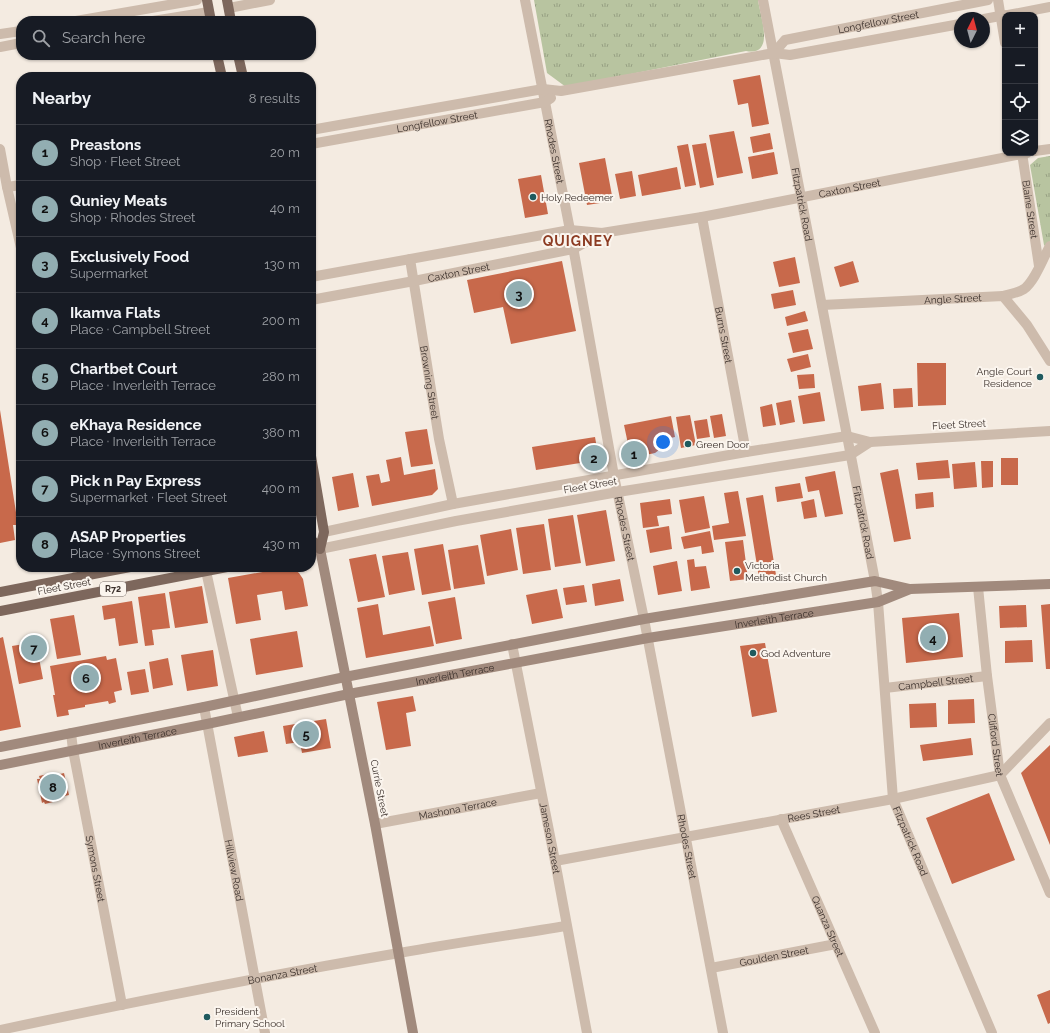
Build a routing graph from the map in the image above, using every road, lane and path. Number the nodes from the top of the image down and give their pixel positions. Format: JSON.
{"nodes":[{"id":1,"x":197,"y":0,"type":"edge"},
{"id":2,"x":206,"y":0,"type":"edge"},
{"id":3,"x":270,"y":0,"type":"edge"},
{"id":4,"x":525,"y":0,"type":"edge"},
{"id":5,"x":763,"y":0,"type":"edge"},
{"id":6,"x":988,"y":0,"type":"edge"},
{"id":7,"x":998,"y":0,"type":"edge"},
{"id":8,"x":228,"y":4,"type":"edge"},
{"id":9,"x":1050,"y":7,"type":"edge"},
{"id":10,"x":1002,"y":12,"type":"edge"},
{"id":11,"x":1024,"y":12,"type":"edge"},
{"id":12,"x":105,"y":16,"type":"edge"},
{"id":13,"x":210,"y":16,"type":"edge"},
{"id":14,"x":230,"y":16,"type":"edge"},
{"id":15,"x":1002,"y":16,"type":"edge"},
{"id":16,"x":990,"y":18,"type":"edge"},
{"id":17,"x":954,"y":25,"type":"edge"},
{"id":18,"x":16,"y":32,"type":"edge"},
{"id":19,"x":0,"y":34,"type":"edge"},
{"id":20,"x":16,"y":44,"type":"edge"},
{"id":21,"x":0,"y":47,"type":"edge"},
{"id":22,"x":774,"y":53,"type":"junction"},
{"id":23,"x":218,"y":60,"type":"edge"},
{"id":24,"x":239,"y":60,"type":"edge"},
{"id":25,"x":221,"y":72,"type":"edge"},
{"id":26,"x":242,"y":72,"type":"edge"},
{"id":27,"x":543,"y":89,"type":"junction"},
{"id":28,"x":561,"y":91,"type":"junction"},
{"id":29,"x":545,"y":102,"type":"junction"},
{"id":30,"x":316,"y":129,"type":"edge"},
{"id":31,"x":316,"y":143,"type":"edge"},
{"id":32,"x":0,"y":149,"type":"edge"},
{"id":33,"x":1050,"y":149,"type":"edge"},
{"id":34,"x":1038,"y":151,"type":"edge"},
{"id":35,"x":1009,"y":156,"type":"edge"},
{"id":36,"x":1024,"y":156,"type":"edge"},
{"id":37,"x":16,"y":186,"type":"edge"},
{"id":38,"x":7,"y":187,"type":"junction"},
{"id":39,"x":802,"y":198,"type":"junction"},
{"id":40,"x":16,"y":201,"type":"edge"},
{"id":41,"x":10,"y":202,"type":"junction"},
{"id":42,"x":702,"y":217,"type":"junction"},
{"id":43,"x":16,"y":227,"type":"edge"},
{"id":44,"x":570,"y":230,"type":"junction"},
{"id":45,"x":602,"y":233,"type":"junction"},
{"id":46,"x":1050,"y":246,"type":"edge"},
{"id":47,"x":573,"y":249,"type":"junction"},
{"id":48,"x":410,"y":260,"type":"junction"},
{"id":49,"x":1039,"y":266,"type":"junction"},
{"id":50,"x":316,"y":276,"type":"edge"},
{"id":51,"x":414,"y":281,"type":"junction"},
{"id":52,"x":1003,"y":296,"type":"junction"},
{"id":53,"x":316,"y":299,"type":"edge"},
{"id":54,"x":822,"y":305,"type":"junction"},
{"id":55,"x":1050,"y":362,"type":"edge"},
{"id":56,"x":1050,"y":431,"type":"edge"},
{"id":57,"x":847,"y":436,"type":"junction"},
{"id":58,"x":870,"y":442,"type":"junction"},
{"id":59,"x":746,"y":452,"type":"junction"},
{"id":60,"x":850,"y":455,"type":"junction"},
{"id":61,"x":614,"y":476,"type":"junction"},
{"id":62,"x":316,"y":485,"type":"edge"},
{"id":63,"x":618,"y":492,"type":"junction"},
{"id":64,"x":453,"y":504,"type":"junction"},
{"id":65,"x":324,"y":532,"type":"junction"},
{"id":66,"x":316,"y":533,"type":"edge"},
{"id":67,"x":316,"y":549,"type":"edge"},
{"id":68,"x":78,"y":572,"type":"edge"},
{"id":69,"x":201,"y":572,"type":"edge"},
{"id":70,"x":206,"y":572,"type":"edge"},
{"id":71,"x":875,"y":581,"type":"junction"},
{"id":72,"x":1050,"y":584,"type":"edge"},
{"id":73,"x":978,"y":587,"type":"junction"},
{"id":74,"x":910,"y":589,"type":"junction"},
{"id":75,"x":2,"y":592,"type":"edge"},
{"id":76,"x":878,"y":602,"type":"junction"},
{"id":77,"x":3,"y":610,"type":"edge"},
{"id":78,"x":644,"y":619,"type":"junction"},
{"id":79,"x":648,"y":638,"type":"junction"},
{"id":80,"x":512,"y":644,"type":"junction"},
{"id":81,"x":515,"y":662,"type":"junction"},
{"id":82,"x":987,"y":676,"type":"junction"},
{"id":83,"x":345,"y":677,"type":"junction"},
{"id":84,"x":885,"y":688,"type":"junction"},
{"id":85,"x":349,"y":694,"type":"junction"},
{"id":86,"x":234,"y":700,"type":"junction"},
{"id":87,"x":204,"y":707,"type":"junction"},
{"id":88,"x":238,"y":717,"type":"junction"},
{"id":89,"x":1050,"y":723,"type":"edge"},
{"id":90,"x":207,"y":724,"type":"junction"},
{"id":91,"x":71,"y":733,"type":"junction"},
{"id":92,"x":0,"y":747,"type":"edge"},
{"id":93,"x":73,"y":750,"type":"junction"},
{"id":94,"x":0,"y":765,"type":"edge"},
{"id":95,"x":1000,"y":775,"type":"junction"},
{"id":96,"x":541,"y":793,"type":"junction"},
{"id":97,"x":893,"y":799,"type":"junction"},
{"id":98,"x":781,"y":819,"type":"junction"},
{"id":99,"x":375,"y":824,"type":"junction"},
{"id":100,"x":685,"y":837,"type":"junction"},
{"id":101,"x":555,"y":861,"type":"junction"},
{"id":102,"x":1050,"y":893,"type":"edge"},
{"id":103,"x":566,"y":926,"type":"junction"},
{"id":104,"x":836,"y":944,"type":"junction"},
{"id":105,"x":399,"y":953,"type":"junction"},
{"id":106,"x":711,"y":968,"type":"junction"},
{"id":107,"x":254,"y":979,"type":"junction"},
{"id":108,"x":122,"y":1005,"type":"junction"},
{"id":109,"x":0,"y":1030,"type":"edge"},
{"id":110,"x":265,"y":1033,"type":"edge"},
{"id":111,"x":413,"y":1033,"type":"edge"},
{"id":112,"x":587,"y":1033,"type":"edge"},
{"id":113,"x":723,"y":1033,"type":"edge"},
{"id":114,"x":875,"y":1033,"type":"edge"},
{"id":115,"x":992,"y":1033,"type":"edge"}],
"edges":[{"from":1,"to":12,"type":"street"},
{"from":2,"to":13,"type":"main road"},
{"from":3,"to":8,"type":"street"},
{"from":4,"to":27,"type":"street","name":"Rhodes Street"},
{"from":5,"to":22,"type":"street","name":"Fitzpatrick Road"},
{"from":6,"to":22,"type":"street","name":"Longfellow Street"},
{"from":7,"to":10,"type":"street"},
{"from":8,"to":14,"type":"main road"},
{"from":9,"to":11,"type":"street"},
{"from":15,"to":16,"type":"street"},
{"from":17,"to":22,"type":"street","name":"Longfellow Street"},
{"from":18,"to":19,"type":"street"},
{"from":20,"to":21,"type":"street"},
{"from":22,"to":28,"type":"street","name":"Longfellow Street"},
{"from":22,"to":39,"type":"street","name":"Fitzpatrick Road"},
{"from":23,"to":25,"type":"main road"},
{"from":24,"to":26,"type":"main road"},
{"from":27,"to":28,"type":"street","name":"Longfellow Street"},
{"from":27,"to":29,"type":"street","name":"Rhodes Street"},
{"from":27,"to":30,"type":"street","name":"Longfellow Street"},
{"from":28,"to":29,"type":"street","name":"Longfellow Street"},
{"from":29,"to":31,"type":"street","name":"Longfellow Street"},
{"from":29,"to":44,"type":"street","name":"Rhodes Street"},
{"from":32,"to":38,"type":"street"},
{"from":33,"to":34,"type":"street"},
{"from":35,"to":39,"type":"street","name":"Caxton Street"},
{"from":36,"to":49,"type":"street","name":"Blaine Street"},
{"from":37,"to":38,"type":"street"},
{"from":38,"to":41,"type":"street"},
{"from":39,"to":42,"type":"street","name":"Caxton Street"},
{"from":39,"to":54,"type":"street","name":"Fitzpatrick Road"},
{"from":40,"to":41,"type":"street"},
{"from":41,"to":43,"type":"street"},
{"from":42,"to":45,"type":"street","name":"Caxton Street"},
{"from":42,"to":59,"type":"street","name":"Burns Street"},
{"from":44,"to":45,"type":"street","name":"Caxton Street"},
{"from":44,"to":47,"type":"street","name":"Rhodes Street"},
{"from":44,"to":48,"type":"street","name":"Caxton Street"},
{"from":45,"to":47,"type":"street","name":"Caxton Street"},
{"from":46,"to":49,"type":"street","name":"Blaine Street"},
{"from":47,"to":51,"type":"street","name":"Caxton Street"},
{"from":47,"to":61,"type":"street","name":"Rhodes Street"},
{"from":48,"to":50,"type":"street","name":"Caxton Street"},
{"from":48,"to":51,"type":"street","name":"Browning Street"},
{"from":49,"to":52,"type":"street","name":"Blaine Street"},
{"from":51,"to":53,"type":"street","name":"Caxton Street"},
{"from":51,"to":64,"type":"street","name":"Browning Street"},
{"from":52,"to":54,"type":"street","name":"Angle Street"},
{"from":52,"to":55,"type":"street"},
{"from":54,"to":57,"type":"street","name":"Fitzpatrick Road"},
{"from":56,"to":58,"type":"street","name":"Fleet Street"},
{"from":57,"to":58,"type":"street","name":"Fleet Street"},
{"from":57,"to":59,"type":"street","name":"Fleet Street"},
{"from":57,"to":60,"type":"street","name":"Fitzpatrick Road"},
{"from":58,"to":60,"type":"street","name":"Fleet Street"},
{"from":59,"to":61,"type":"street","name":"Fleet Street"},
{"from":60,"to":63,"type":"street","name":"Fleet Street"},
{"from":60,"to":71,"type":"street","name":"Fitzpatrick Road"},
{"from":61,"to":63,"type":"street","name":"Rhodes Street"},
{"from":61,"to":64,"type":"street","name":"Fleet Street"},
{"from":62,"to":65,"type":"main road","name":"Currie Street"},
{"from":63,"to":67,"type":"street","name":"Fleet Street"},
{"from":63,"to":78,"type":"street","name":"Rhodes Street"},
{"from":64,"to":65,"type":"street","name":"Fleet Street"},
{"from":65,"to":66,"type":"main road","name":"Fleet Street"},
{"from":65,"to":67,"type":"main road","name":"Currie Street"},
{"from":67,"to":83,"type":"street","name":"Currie Street"},
{"from":68,"to":75,"type":"main road","name":"Fleet Street","number":"R72"},
{"from":69,"to":77,"type":"main road","name":"Fleet Street","number":"R72"},
{"from":70,"to":86,"type":"street"},
{"from":71,"to":74,"type":"street","name":"Inverleith Terrace"},
{"from":71,"to":76,"type":"street","name":"Fitzpatrick Road"},
{"from":71,"to":78,"type":"street","name":"Inverleith Terrace"},
{"from":72,"to":73,"type":"street","name":"Inverleith Terrace"},
{"from":73,"to":74,"type":"street","name":"Inverleith Terrace"},
{"from":73,"to":82,"type":"street","name":"Clifford Street"},
{"from":74,"to":76,"type":"street","name":"Inverleith Terrace"},
{"from":75,"to":77,"type":"main road"},
{"from":76,"to":79,"type":"street","name":"Inverleith Terrace"},
{"from":76,"to":84,"type":"street","name":"Fitzpatrick Road"},
{"from":78,"to":79,"type":"street","name":"Rhodes Street"},
{"from":78,"to":80,"type":"street","name":"Inverleith Terrace"},
{"from":79,"to":81,"type":"street","name":"Inverleith Terrace"},
{"from":79,"to":100,"type":"street","name":"Rhodes Street"},
{"from":80,"to":81,"type":"street","name":"Jameson Street"},
{"from":80,"to":83,"type":"street","name":"Inverleith Terrace"},
{"from":81,"to":85,"type":"street","name":"Inverleith Terrace"},
{"from":81,"to":96,"type":"street","name":"Jameson Street"},
{"from":82,"to":84,"type":"street","name":"Campbell Street"},
{"from":82,"to":95,"type":"street","name":"Clifford Street"},
{"from":83,"to":85,"type":"street","name":"Currie Street"},
{"from":83,"to":86,"type":"street","name":"Inverleith Terrace"},
{"from":84,"to":97,"type":"street","name":"Fitzpatrick Road"},
{"from":85,"to":88,"type":"street","name":"Inverleith Terrace"},
{"from":85,"to":99,"type":"street","name":"Currie Street"},
{"from":86,"to":87,"type":"street","name":"Inverleith Terrace"},
{"from":86,"to":88,"type":"street"},
{"from":87,"to":90,"type":"street","name":"Hillview Road"},
{"from":87,"to":91,"type":"street","name":"Inverleith Terrace"},
{"from":88,"to":90,"type":"street","name":"Inverleith Terrace"},
{"from":89,"to":95,"type":"street"},
{"from":90,"to":93,"type":"street","name":"Inverleith Terrace"},
{"from":90,"to":107,"type":"street","name":"Hillview Road"},
{"from":91,"to":92,"type":"street","name":"Inverleith Terrace"},
{"from":91,"to":93,"type":"street","name":"Symons Street"},
{"from":93,"to":94,"type":"street","name":"Inverleith Terrace"},
{"from":93,"to":108,"type":"street","name":"Symons Street"},
{"from":95,"to":97,"type":"street","name":"Rees Street"},
{"from":95,"to":102,"type":"street","name":"Clifford Street"},
{"from":96,"to":99,"type":"street","name":"Mashona Terrace"},
{"from":96,"to":101,"type":"street","name":"Jameson Street"},
{"from":97,"to":98,"type":"street","name":"Rees Street"},
{"from":97,"to":115,"type":"street","name":"Fitzpatrick Road"},
{"from":98,"to":100,"type":"street","name":"Rees Street"},
{"from":98,"to":104,"type":"street","name":"Quanza Street"},
{"from":99,"to":105,"type":"street","name":"Currie Street"},
{"from":100,"to":101,"type":"street","name":"Rees Street"},
{"from":100,"to":106,"type":"street","name":"Rhodes Street"},
{"from":101,"to":103,"type":"street","name":"Jameson Street"},
{"from":103,"to":105,"type":"street","name":"Bonanza Street"},
{"from":103,"to":112,"type":"street","name":"Jameson Street"},
{"from":104,"to":106,"type":"street","name":"Goulden Street"},
{"from":104,"to":114,"type":"street","name":"Quanza Street"},
{"from":105,"to":107,"type":"street","name":"Bonanza Street"},
{"from":105,"to":111,"type":"street","name":"Currie Street"},
{"from":106,"to":113,"type":"street","name":"Rhodes Street"},
{"from":107,"to":108,"type":"street","name":"Bonanza Street"},
{"from":107,"to":110,"type":"street","name":"Hillview Road"},
{"from":108,"to":109,"type":"street","name":"Bonanza Street"}]}
